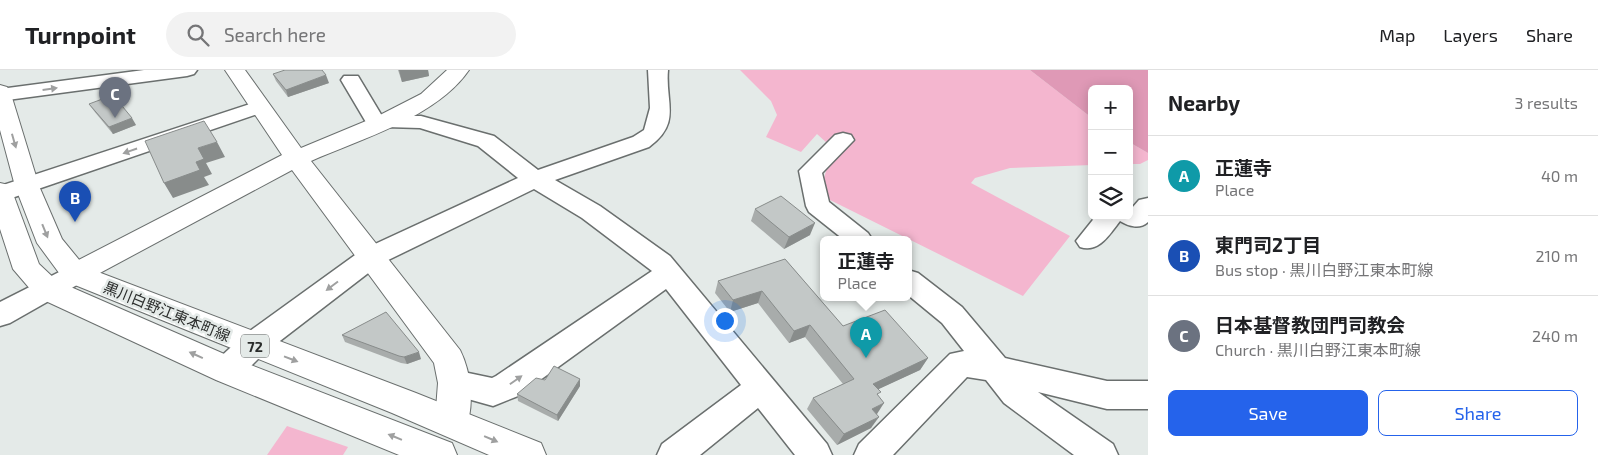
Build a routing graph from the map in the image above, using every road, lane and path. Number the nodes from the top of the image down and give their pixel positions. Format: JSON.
{"nodes":[{"id":1,"x":187,"y":70,"type":"edge"},
{"id":2,"x":235,"y":70,"type":"edge"},
{"id":3,"x":459,"y":70,"type":"edge"},
{"id":4,"x":658,"y":70,"type":"edge"},
{"id":5,"x":104,"y":76,"type":"edge"},
{"id":6,"x":351,"y":80,"type":"dead end"},
{"id":7,"x":0,"y":94,"type":"edge"},
{"id":8,"x":259,"y":107,"type":"junction"},
{"id":9,"x":381,"y":123,"type":"junction"},
{"id":10,"x":844,"y":140,"type":"dead end"},
{"id":11,"x":296,"y":158,"type":"junction"},
{"id":12,"x":535,"y":179,"type":"junction"},
{"id":13,"x":7,"y":191,"type":"edge"},
{"id":14,"x":1107,"y":220,"type":"edge"},
{"id":15,"x":855,"y":236,"type":"edge"},
{"id":16,"x":1089,"y":241,"type":"dead end"},
{"id":17,"x":371,"y":257,"type":"junction"},
{"id":18,"x":669,"y":273,"type":"junction"},
{"id":19,"x":74,"y":274,"type":"junction"},
{"id":20,"x":912,"y":283,"type":"edge"},
{"id":21,"x":47,"y":289,"type":"junction"},
{"id":22,"x":0,"y":315,"type":"edge"},
{"id":23,"x":253,"y":345,"type":"junction"},
{"id":24,"x":994,"y":368,"type":"junction"},
{"id":25,"x":227,"y":370,"type":"junction"},
{"id":26,"x":454,"y":383,"type":"junction"},
{"id":27,"x":761,"y":388,"type":"junction"},
{"id":28,"x":1148,"y":395,"type":"edge"},
{"id":29,"x":452,"y":422,"type":"junction"},
{"id":30,"x":437,"y":454,"type":"edge"},
{"id":31,"x":529,"y":455,"type":"edge"},
{"id":32,"x":674,"y":455,"type":"edge"},
{"id":33,"x":815,"y":455,"type":"edge"},
{"id":34,"x":871,"y":455,"type":"edge"},
{"id":35,"x":1101,"y":455,"type":"edge"}],
"edges":[{"from":1,"to":5,"type":"street"},
{"from":2,"to":8,"type":"main road"},
{"from":3,"to":9,"type":"main road"},
{"from":4,"to":12,"type":"street"},
{"from":7,"to":5,"type":"street","one_way":true},
{"from":6,"to":9,"type":"street"},
{"from":7,"to":13,"type":"main road","name":"黒川白野江東本町線","number":"72","one_way":true},
{"from":8,"to":11,"type":"main road"},
{"from":8,"to":13,"type":"street","one_way":true},
{"from":9,"to":11,"type":"main road"},
{"from":9,"to":12,"type":"street"},
{"from":10,"to":15,"type":"street"},
{"from":11,"to":17,"type":"main road"},
{"from":11,"to":19,"type":"main road"},
{"from":12,"to":17,"type":"street"},
{"from":12,"to":18,"type":"street"},
{"from":13,"to":19,"type":"main road","name":"黒川白野江東本町線","number":"72","one_way":true},
{"from":13,"to":21,"type":"main road","name":"黒川白野江東本町線","number":"72"},
{"from":14,"to":16,"type":"street"},
{"from":17,"to":23,"type":"street","one_way":true},
{"from":17,"to":26,"type":"main road"},
{"from":26,"to":18,"type":"street","one_way":true},
{"from":18,"to":27,"type":"street"},
{"from":19,"to":21,"type":"street"},
{"from":19,"to":23,"type":"main road","name":"黒川白野江東本町線","number":"72"},
{"from":20,"to":24,"type":"street"},
{"from":21,"to":22,"type":"street"},
{"from":25,"to":21,"type":"main road","name":"黒川白野江東本町線","number":"72","one_way":true},
{"from":23,"to":25,"type":"street"},
{"from":23,"to":29,"type":"main road","name":"黒川白野江東本町線","number":"72","one_way":true},
{"from":24,"to":28,"type":"street"},
{"from":24,"to":34,"type":"street"},
{"from":24,"to":35,"type":"street"},
{"from":30,"to":25,"type":"main road","name":"黒川白野江東本町線","number":"72","one_way":true},
{"from":26,"to":29,"type":"main road"},
{"from":27,"to":32,"type":"street"},
{"from":27,"to":33,"type":"street"},
{"from":29,"to":30,"type":"street"},
{"from":29,"to":31,"type":"main road","name":"黒川白野江東本町線","number":"72","one_way":true}]}
